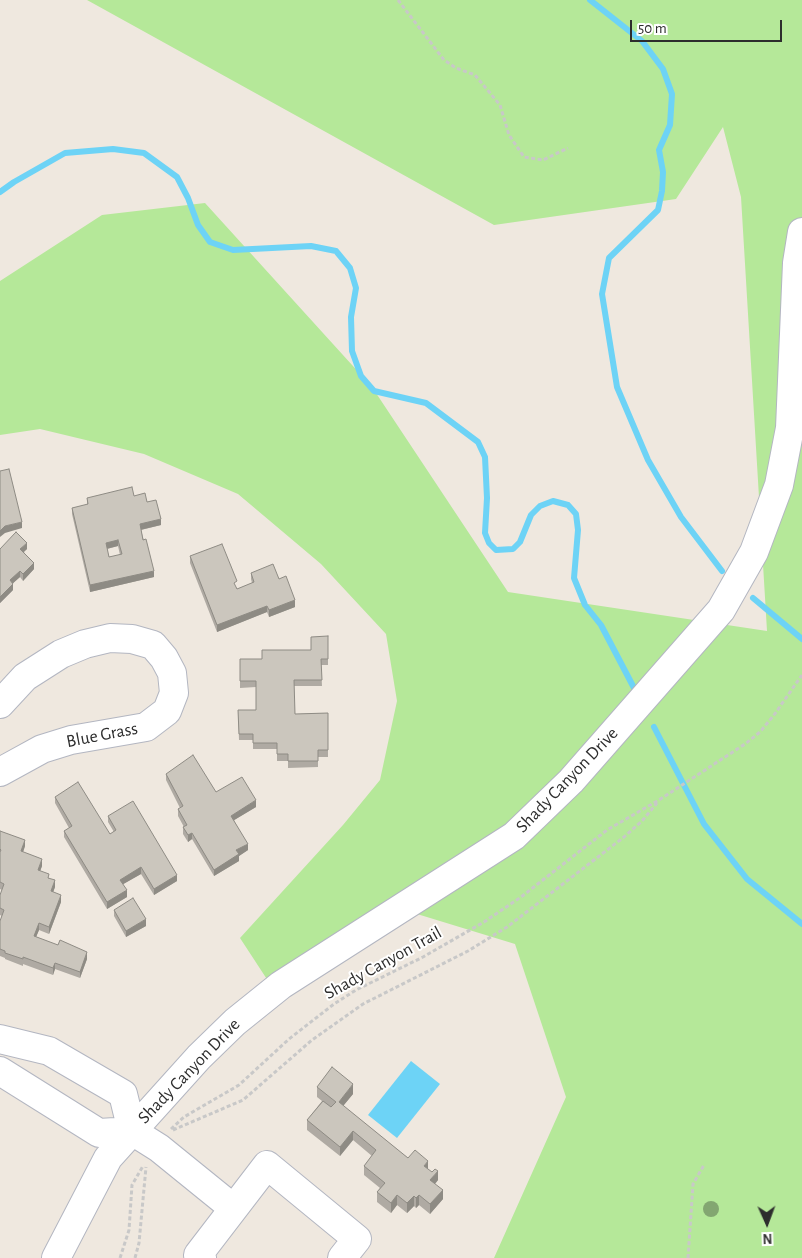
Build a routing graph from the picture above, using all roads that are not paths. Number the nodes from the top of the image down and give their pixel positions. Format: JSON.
{"nodes":[{"id":1,"x":802,"y":232,"type":"edge"},
{"id":2,"x":796,"y":411,"type":"edge"},
{"id":3,"x":0,"y":704,"type":"edge"},
{"id":4,"x":0,"y":772,"type":"edge"},
{"id":5,"x":0,"y":1039,"type":"edge"},
{"id":6,"x":49,"y":1052,"type":"junction"},
{"id":7,"x":0,"y":1071,"type":"edge"},
{"id":8,"x":32,"y":1091,"type":"junction"},
{"id":9,"x":132,"y":1131,"type":"junction"},
{"id":10,"x":233,"y":1208,"type":"junction"},
{"id":11,"x":56,"y":1258,"type":"edge"},
{"id":12,"x":202,"y":1258,"type":"edge"},
{"id":13,"x":342,"y":1258,"type":"edge"}],
"edges":[{"from":1,"to":2,"type":"street","name":"Shady Canyon Drive"},
{"from":2,"to":9,"type":"street","name":"Shady Canyon Drive"},
{"from":3,"to":4,"type":"street","name":"Blue Grass"},
{"from":5,"to":6,"type":"street"},
{"from":6,"to":8,"type":"street"},
{"from":6,"to":9,"type":"street"},
{"from":7,"to":8,"type":"street"},
{"from":8,"to":9,"type":"street"},
{"from":9,"to":10,"type":"street"},
{"from":9,"to":11,"type":"street","name":"Shady Canyon Drive"},
{"from":10,"to":12,"type":"street"},
{"from":10,"to":13,"type":"street"}]}
